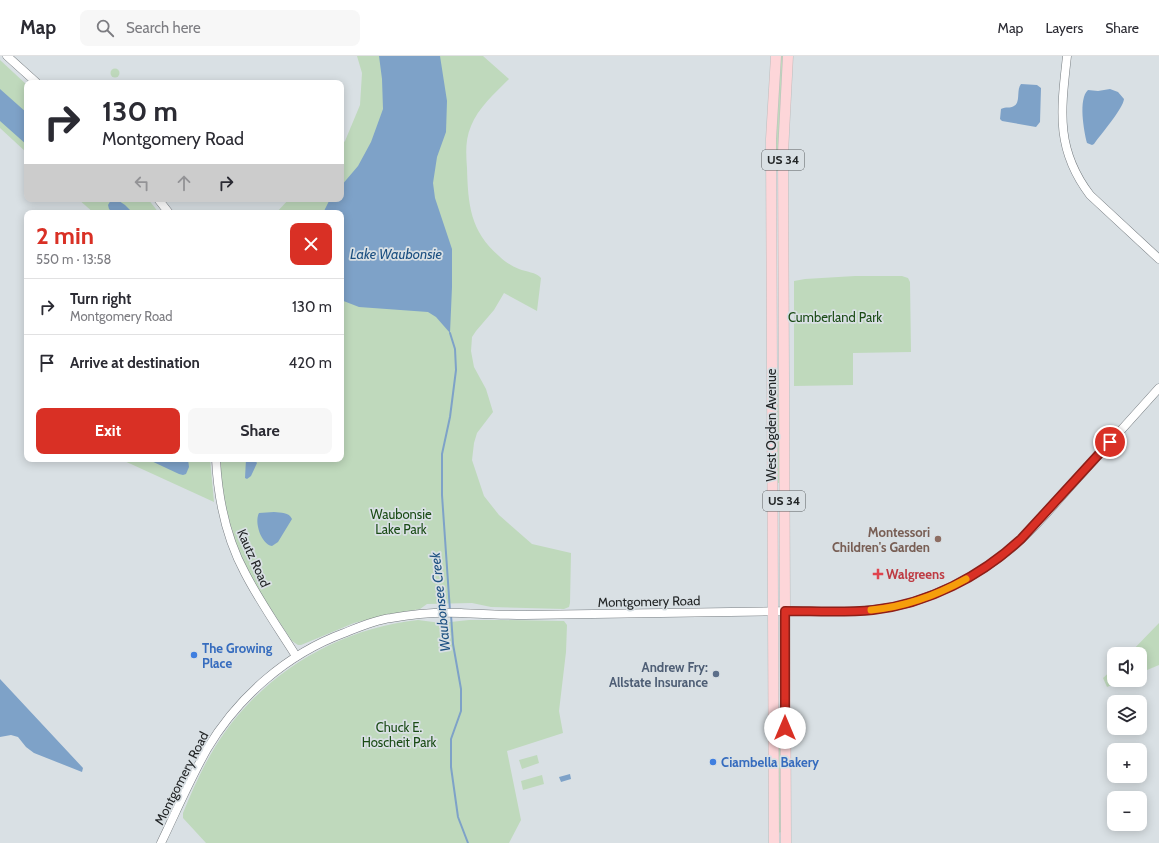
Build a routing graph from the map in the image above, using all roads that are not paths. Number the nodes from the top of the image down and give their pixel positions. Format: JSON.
{"nodes":[{"id":1,"x":7,"y":56,"type":"edge"},
{"id":2,"x":776,"y":56,"type":"edge"},
{"id":3,"x":788,"y":56,"type":"edge"},
{"id":4,"x":1067,"y":56,"type":"edge"},
{"id":5,"x":34,"y":80,"type":"edge"},
{"id":6,"x":160,"y":202,"type":"edge"},
{"id":7,"x":167,"y":210,"type":"edge"},
{"id":8,"x":1159,"y":259,"type":"edge"},
{"id":9,"x":1159,"y":388,"type":"edge"},
{"id":10,"x":216,"y":462,"type":"edge"},
{"id":11,"x":773,"y":611,"type":"junction"},
{"id":12,"x":785,"y":611,"type":"junction"},
{"id":13,"x":296,"y":656,"type":"junction"},
{"id":14,"x":774,"y":840,"type":"edge"},
{"id":15,"x":786,"y":842,"type":"edge"},
{"id":16,"x":161,"y":843,"type":"edge"}],
"edges":[{"from":1,"to":5,"type":"street"},
{"from":2,"to":11,"type":"main road","name":"West Ogden Avenue","number":"US 34"},
{"from":3,"to":12,"type":"main road","name":"West Ogden Avenue","number":"US 34"},
{"from":4,"to":8,"type":"street"},
{"from":6,"to":7,"type":"street"},
{"from":9,"to":12,"type":"street","name":"Montgomery Road"},
{"from":10,"to":13,"type":"street","name":"Kautz Road"},
{"from":11,"to":12,"type":"street","name":"Montgomery Road"},
{"from":11,"to":13,"type":"street","name":"Montgomery Road"},
{"from":11,"to":14,"type":"main road","name":"West Ogden Avenue","number":"US 34"},
{"from":12,"to":15,"type":"main road","name":"West Ogden Avenue","number":"US 34"},
{"from":13,"to":16,"type":"street","name":"Montgomery Road"},
{"from":14,"to":15,"type":"main road"}]}
